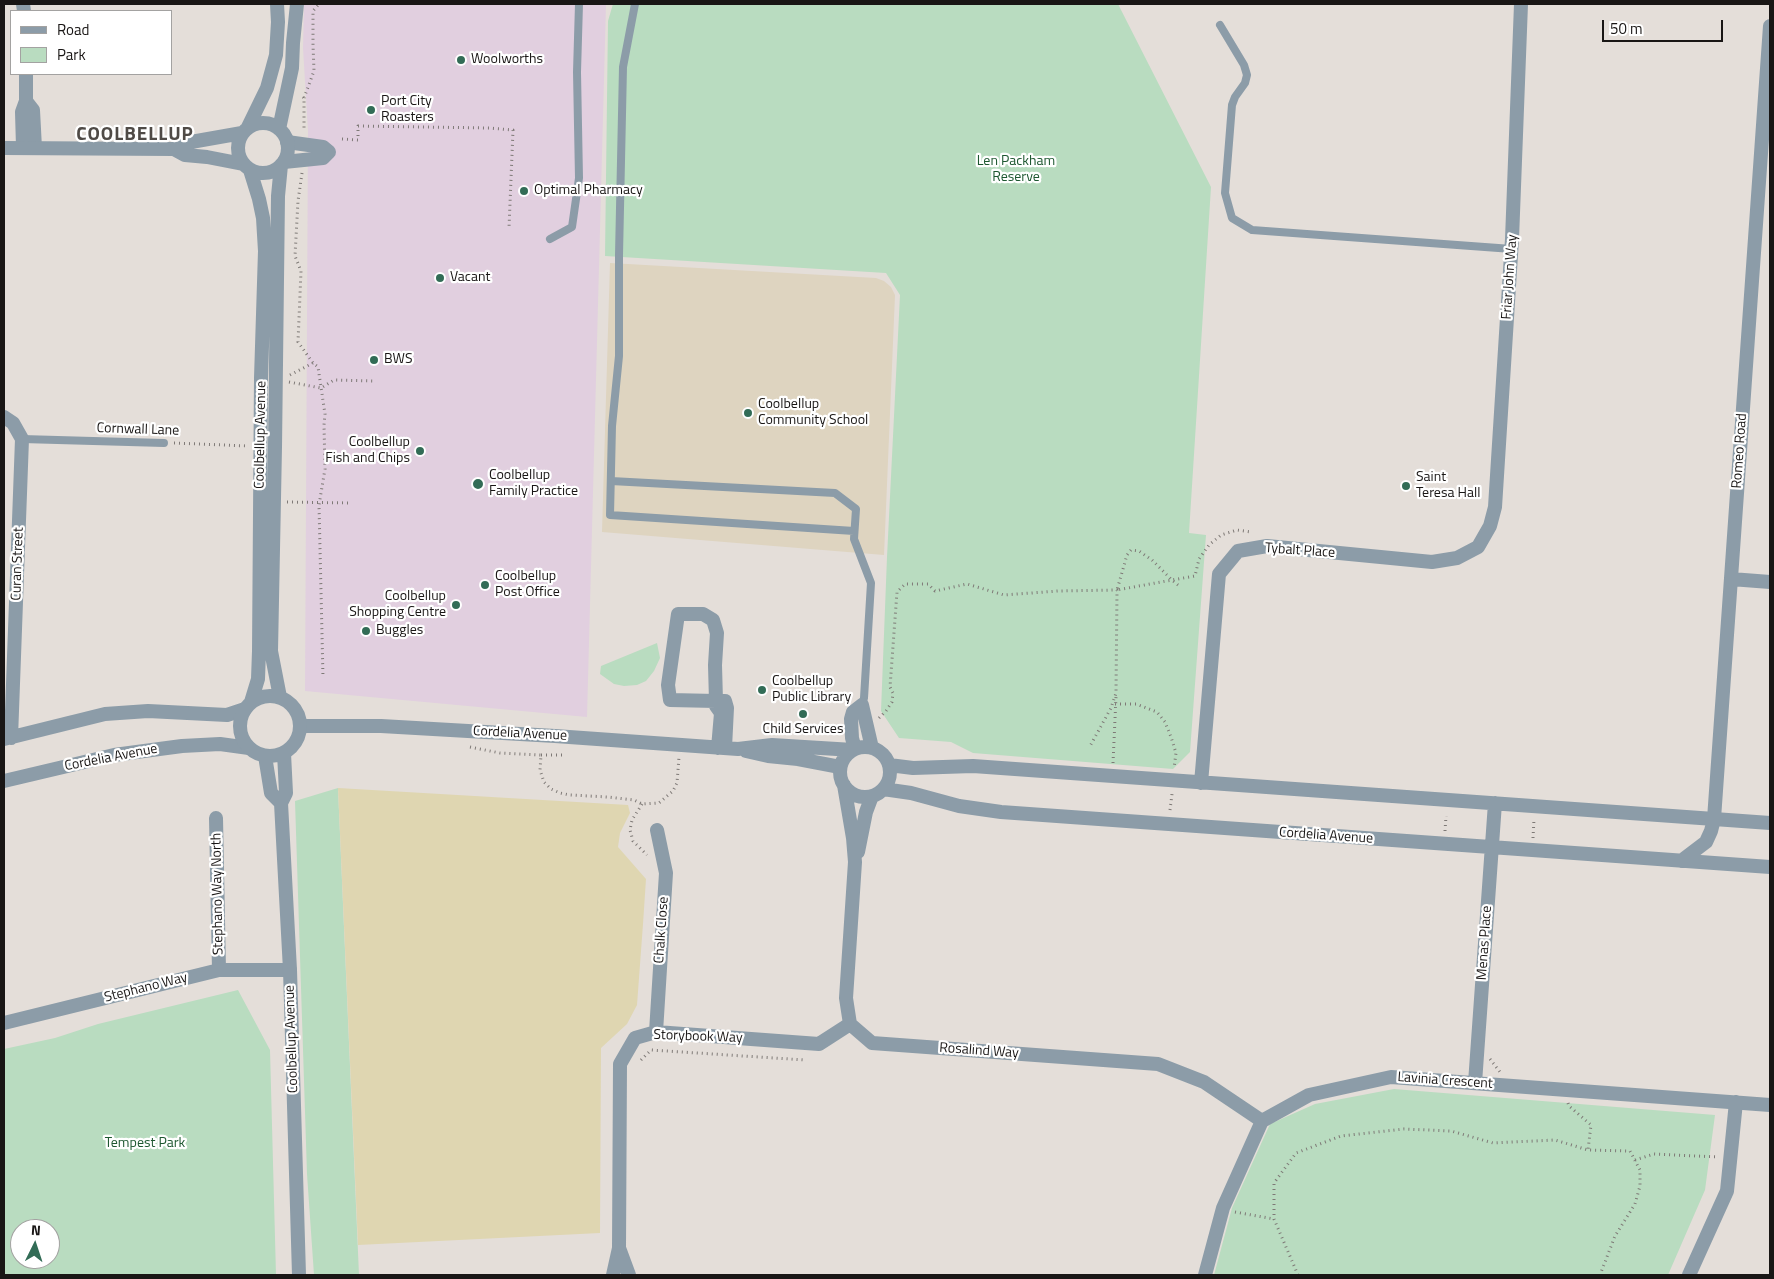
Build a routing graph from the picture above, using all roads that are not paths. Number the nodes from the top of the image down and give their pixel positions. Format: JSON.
{"nodes":[{"id":1,"x":277,"y":4,"type":"edge"},
{"id":2,"x":297,"y":4,"type":"edge"},
{"id":3,"x":579,"y":4,"type":"edge"},
{"id":4,"x":635,"y":4,"type":"edge"},
{"id":5,"x":1521,"y":4,"type":"edge"},
{"id":6,"x":1220,"y":25,"type":"dead end"},
{"id":7,"x":1770,"y":26,"type":"edge"},
{"id":8,"x":26,"y":75,"type":"edge"},
{"id":9,"x":1768,"y":78,"type":"edge"},
{"id":10,"x":279,"y":129,"type":"junction"},
{"id":11,"x":245,"y":130,"type":"junction"},
{"id":12,"x":287,"y":142,"type":"junction"},
{"id":13,"x":4,"y":148,"type":"edge"},
{"id":14,"x":29,"y":148,"type":"junction"},
{"id":15,"x":174,"y":150,"type":"junction"},
{"id":16,"x":283,"y":163,"type":"junction"},
{"id":17,"x":246,"y":167,"type":"junction"},
{"id":18,"x":550,"y":239,"type":"dead end"},
{"id":19,"x":1512,"y":249,"type":"junction"},
{"id":20,"x":270,"y":321,"type":"junction"},
{"id":21,"x":8,"y":420,"type":"edge"},
{"id":22,"x":22,"y":440,"type":"junction"},
{"id":23,"x":164,"y":443,"type":"road end"},
{"id":24,"x":611,"y":481,"type":"junction"},
{"id":25,"x":854,"y":531,"type":"junction"},
{"id":26,"x":1478,"y":547,"type":"joint"},
{"id":27,"x":1731,"y":579,"type":"junction"},
{"id":28,"x":1770,"y":582,"type":"edge"},
{"id":29,"x":280,"y":698,"type":"junction"},
{"id":30,"x":716,"y":701,"type":"junction"},
{"id":31,"x":862,"y":705,"type":"junction"},
{"id":32,"x":248,"y":706,"type":"junction"},
{"id":33,"x":300,"y":726,"type":"junction"},
{"id":34,"x":8,"y":738,"type":"edge"},
{"id":35,"x":249,"y":748,"type":"junction"},
{"id":36,"x":727,"y":748,"type":"junction"},
{"id":37,"x":872,"y":748,"type":"junction"},
{"id":38,"x":854,"y":750,"type":"junction"},
{"id":39,"x":284,"y":753,"type":"junction"},
{"id":40,"x":265,"y":756,"type":"junction"},
{"id":41,"x":889,"y":765,"type":"junction"},
{"id":42,"x":840,"y":767,"type":"junction"},
{"id":43,"x":4,"y":781,"type":"edge"},
{"id":44,"x":1201,"y":783,"type":"junction"},
{"id":45,"x":844,"y":785,"type":"junction"},
{"id":46,"x":878,"y":793,"type":"junction"},
{"id":47,"x":281,"y":803,"type":"junction"},
{"id":48,"x":1495,"y":803,"type":"junction"},
{"id":49,"x":216,"y":818,"type":"dead end"},
{"id":50,"x":1714,"y":818,"type":"junction"},
{"id":51,"x":1770,"y":823,"type":"edge"},
{"id":52,"x":657,"y":830,"type":"dead end"},
{"id":53,"x":1492,"y":848,"type":"junction"},
{"id":54,"x":1681,"y":861,"type":"junction"},
{"id":55,"x":855,"y":862,"type":"junction"},
{"id":56,"x":1770,"y":867,"type":"edge"},
{"id":57,"x":220,"y":970,"type":"junction"},
{"id":58,"x":290,"y":970,"type":"junction"},
{"id":59,"x":4,"y":1023,"type":"edge"},
{"id":60,"x":850,"y":1024,"type":"junction"},
{"id":61,"x":656,"y":1032,"type":"junction"},
{"id":62,"x":1475,"y":1083,"type":"junction"},
{"id":63,"x":1736,"y":1102,"type":"junction"},
{"id":64,"x":1770,"y":1104,"type":"edge"},
{"id":65,"x":1262,"y":1120,"type":"junction"},
{"id":66,"x":619,"y":1248,"type":"junction"},
{"id":67,"x":299,"y":1275,"type":"edge"},
{"id":68,"x":613,"y":1275,"type":"edge"},
{"id":69,"x":629,"y":1275,"type":"edge"},
{"id":70,"x":1205,"y":1275,"type":"edge"},
{"id":71,"x":1689,"y":1275,"type":"edge"}],
"edges":[{"from":1,"to":11,"type":"street"},
{"from":2,"to":10,"type":"street"},
{"from":3,"to":18,"type":"lane"},
{"from":4,"to":24,"type":"lane"},
{"from":5,"to":19,"type":"street","name":"Friar John Way"},
{"from":6,"to":19,"type":"lane"},
{"from":7,"to":9,"type":"street","name":"Romeo Road"},
{"from":8,"to":14,"type":"street"},
{"from":9,"to":27,"type":"street","name":"Romeo Road"},
{"from":10,"to":11,"type":"street"},
{"from":10,"to":12,"type":"street"},
{"from":11,"to":15,"type":"street"},
{"from":11,"to":17,"type":"street"},
{"from":12,"to":16,"type":"street"},
{"from":12,"to":16,"type":"street"},
{"from":13,"to":14,"type":"street"},
{"from":14,"to":15,"type":"street"},
{"from":15,"to":17,"type":"street"},
{"from":16,"to":17,"type":"street"},
{"from":16,"to":20,"type":"street","name":"Coolbellup Avenue"},
{"from":17,"to":20,"type":"street","name":"Coolbellup Avenue"},
{"from":19,"to":26,"type":"street","name":"Friar John Way"},
{"from":20,"to":29,"type":"street","name":"Coolbellup Avenue"},
{"from":20,"to":32,"type":"street","name":"Coolbellup Avenue"},
{"from":21,"to":22,"type":"street"},
{"from":22,"to":23,"type":"lane","name":"Cornwall Lane"},
{"from":22,"to":34,"type":"street","name":"Curan Street"},
{"from":24,"to":25,"type":"lane"},
{"from":24,"to":25,"type":"lane"},
{"from":25,"to":31,"type":"lane"},
{"from":26,"to":44,"type":"street","name":"Tybalt Place"},
{"from":27,"to":28,"type":"street"},
{"from":27,"to":50,"type":"street","name":"Romeo Road"},
{"from":29,"to":32,"type":"street"},
{"from":29,"to":33,"type":"street"},
{"from":30,"to":30,"type":"street"},
{"from":30,"to":36,"type":"street"},
{"from":31,"to":37,"type":"street"},
{"from":31,"to":38,"type":"street"},
{"from":32,"to":34,"type":"street"},
{"from":32,"to":35,"type":"street"},
{"from":33,"to":36,"type":"street","name":"Cordelia Avenue"},
{"from":33,"to":39,"type":"street"},
{"from":35,"to":40,"type":"street"},
{"from":35,"to":43,"type":"street","name":"Cordelia Avenue"},
{"from":36,"to":38,"type":"street"},
{"from":36,"to":42,"type":"street"},
{"from":37,"to":38,"type":"street"},
{"from":37,"to":41,"type":"street"},
{"from":38,"to":42,"type":"street"},
{"from":39,"to":40,"type":"street"},
{"from":39,"to":47,"type":"street","name":"Coolbellup Avenue"},
{"from":40,"to":47,"type":"street","name":"Coolbellup Avenue"},
{"from":41,"to":44,"type":"street"},
{"from":41,"to":46,"type":"street"},
{"from":42,"to":45,"type":"street"},
{"from":44,"to":48,"type":"street"},
{"from":45,"to":46,"type":"street"},
{"from":45,"to":55,"type":"street"},
{"from":46,"to":53,"type":"street","name":"Cordelia Avenue"},
{"from":46,"to":55,"type":"street"},
{"from":47,"to":58,"type":"street","name":"Coolbellup Avenue"},
{"from":48,"to":50,"type":"street"},
{"from":48,"to":53,"type":"street","name":"Menas Place"},
{"from":49,"to":57,"type":"street","name":"Stephano Way North"},
{"from":50,"to":51,"type":"street"},
{"from":50,"to":54,"type":"street","name":"Romeo Road"},
{"from":52,"to":61,"type":"street","name":"Chalk Close"},
{"from":53,"to":54,"type":"street","name":"Cordelia Avenue"},
{"from":53,"to":62,"type":"street","name":"Menas Place"},
{"from":54,"to":56,"type":"street","name":"Cordelia Avenue"},
{"from":55,"to":60,"type":"street"},
{"from":57,"to":58,"type":"street","name":"Stephano Way"},
{"from":57,"to":59,"type":"street","name":"Stephano Way"},
{"from":58,"to":67,"type":"street","name":"Coolbellup Avenue"},
{"from":60,"to":61,"type":"street","name":"Storybook Way"},
{"from":60,"to":65,"type":"street","name":"Rosalind Way"},
{"from":61,"to":66,"type":"street","name":"Storybook Way"},
{"from":62,"to":63,"type":"street","name":"Lavinia Crescent"},
{"from":62,"to":65,"type":"street","name":"Lavinia Crescent"},
{"from":63,"to":64,"type":"street","name":"Lavinia Crescent"},
{"from":63,"to":71,"type":"street"},
{"from":65,"to":70,"type":"street"},
{"from":66,"to":68,"type":"street"},
{"from":66,"to":69,"type":"street"}]}
